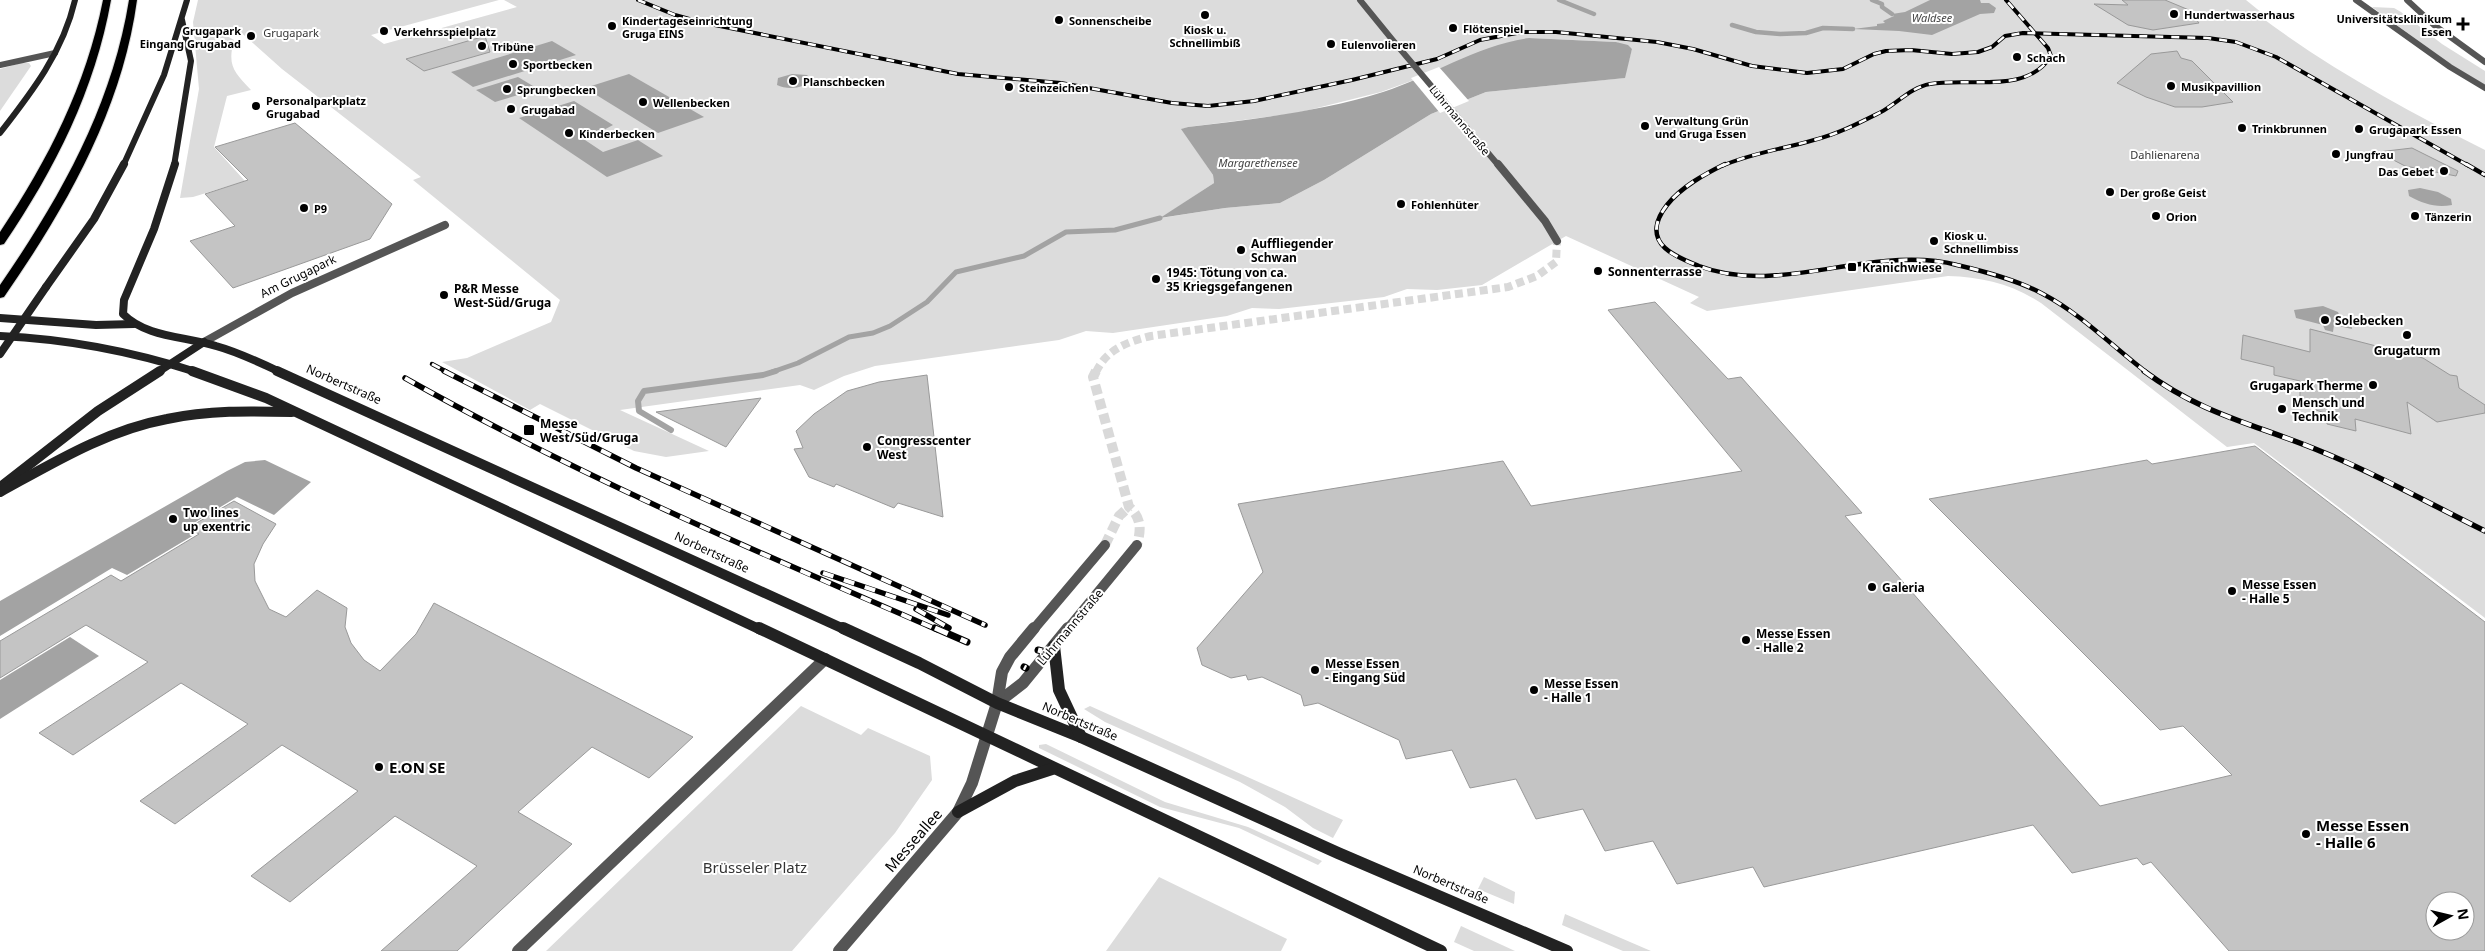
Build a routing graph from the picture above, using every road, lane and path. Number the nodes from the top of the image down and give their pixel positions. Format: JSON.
{"nodes":[{"id":1,"x":76,"y":0,"type":"edge"},
{"id":2,"x":107,"y":0,"type":"edge"},
{"id":3,"x":133,"y":0,"type":"edge"},
{"id":4,"x":187,"y":0,"type":"edge"},
{"id":5,"x":1360,"y":0,"type":"edge"},
{"id":6,"x":2356,"y":0,"type":"edge"},
{"id":7,"x":2407,"y":0,"type":"edge"},
{"id":8,"x":182,"y":20,"type":"junction"},
{"id":9,"x":55,"y":53,"type":"junction"},
{"id":10,"x":2485,"y":62,"type":"edge"},
{"id":11,"x":0,"y":65,"type":"edge"},
{"id":12,"x":2485,"y":88,"type":"edge"},
{"id":13,"x":0,"y":133,"type":"edge"},
{"id":14,"x":445,"y":225,"type":"dead end"},
{"id":15,"x":0,"y":241,"type":"edge"},
{"id":16,"x":1557,"y":241,"type":"tunnel mouth"},
{"id":17,"x":3,"y":289,"type":"edge"},
{"id":18,"x":0,"y":318,"type":"edge"},
{"id":19,"x":134,"y":324,"type":"junction"},
{"id":20,"x":0,"y":336,"type":"edge"},
{"id":21,"x":204,"y":342,"type":"junction"},
{"id":22,"x":0,"y":354,"type":"edge"},
{"id":23,"x":171,"y":364,"type":"junction"},
{"id":24,"x":296,"y":412,"type":"junction"},
{"id":25,"x":0,"y":487,"type":"edge"},
{"id":26,"x":0,"y":492,"type":"edge"},
{"id":27,"x":1105,"y":545,"type":"tunnel mouth"},
{"id":28,"x":1137,"y":545,"type":"tunnel mouth"},
{"id":29,"x":1054,"y":646,"type":"junction"},
{"id":30,"x":825,"y":659,"type":"junction"},
{"id":31,"x":997,"y":703,"type":"junction"},
{"id":32,"x":985,"y":736,"type":"junction"},
{"id":33,"x":1081,"y":737,"type":"junction"},
{"id":34,"x":1052,"y":768,"type":"junction"},
{"id":35,"x":958,"y":812,"type":"junction"},
{"id":36,"x":518,"y":951,"type":"edge"},
{"id":37,"x":839,"y":951,"type":"edge"},
{"id":38,"x":1441,"y":951,"type":"edge"},
{"id":39,"x":1567,"y":951,"type":"edge"}],
"edges":[{"from":1,"to":9,"type":"main road"},
{"from":2,"to":15,"type":"highway"},
{"from":3,"to":17,"type":"highway"},
{"from":4,"to":8,"type":"main road"},
{"from":5,"to":16,"type":"street","name":"Lührmannstraße","bridge":true},
{"from":6,"to":12,"type":"street"},
{"from":7,"to":10,"type":"street"},
{"from":8,"to":19,"type":"main road"},
{"from":8,"to":22,"type":"main road","bridge":true},
{"from":9,"to":11,"type":"street"},
{"from":9,"to":13,"type":"main road"},
{"from":14,"to":21,"type":"street","name":"Am Grugapark"},
{"from":18,"to":19,"type":"main road","name":"Norbertstraße"},
{"from":19,"to":21,"type":"main road","name":"Norbertstraße"},
{"from":20,"to":23,"type":"main road"},
{"from":21,"to":23,"type":"main road","name":"Am Grugapark"},
{"from":21,"to":31,"type":"main road","name":"Norbertstraße"},
{"from":23,"to":24,"type":"main road"},
{"from":23,"to":25,"type":"main road","name":"Am Grugapark"},
{"from":24,"to":26,"type":"main road"},
{"from":24,"to":30,"type":"main road"},
{"from":27,"to":31,"type":"street"},
{"from":28,"to":29,"type":"street","name":"Lührmannstraße"},
{"from":29,"to":31,"type":"street","name":"Lührmannstraße"},
{"from":29,"to":33,"type":"main road"},
{"from":30,"to":32,"type":"main road"},
{"from":30,"to":36,"type":"street"},
{"from":31,"to":32,"type":"street"},
{"from":31,"to":33,"type":"main road","name":"Norbertstraße"},
{"from":32,"to":34,"type":"main road"},
{"from":32,"to":35,"type":"street","name":"Messeallee"},
{"from":33,"to":39,"type":"main road","name":"Norbertstraße"},
{"from":34,"to":35,"type":"main road"},
{"from":34,"to":38,"type":"main road"},
{"from":35,"to":37,"type":"street","name":"Messeallee"}]}
